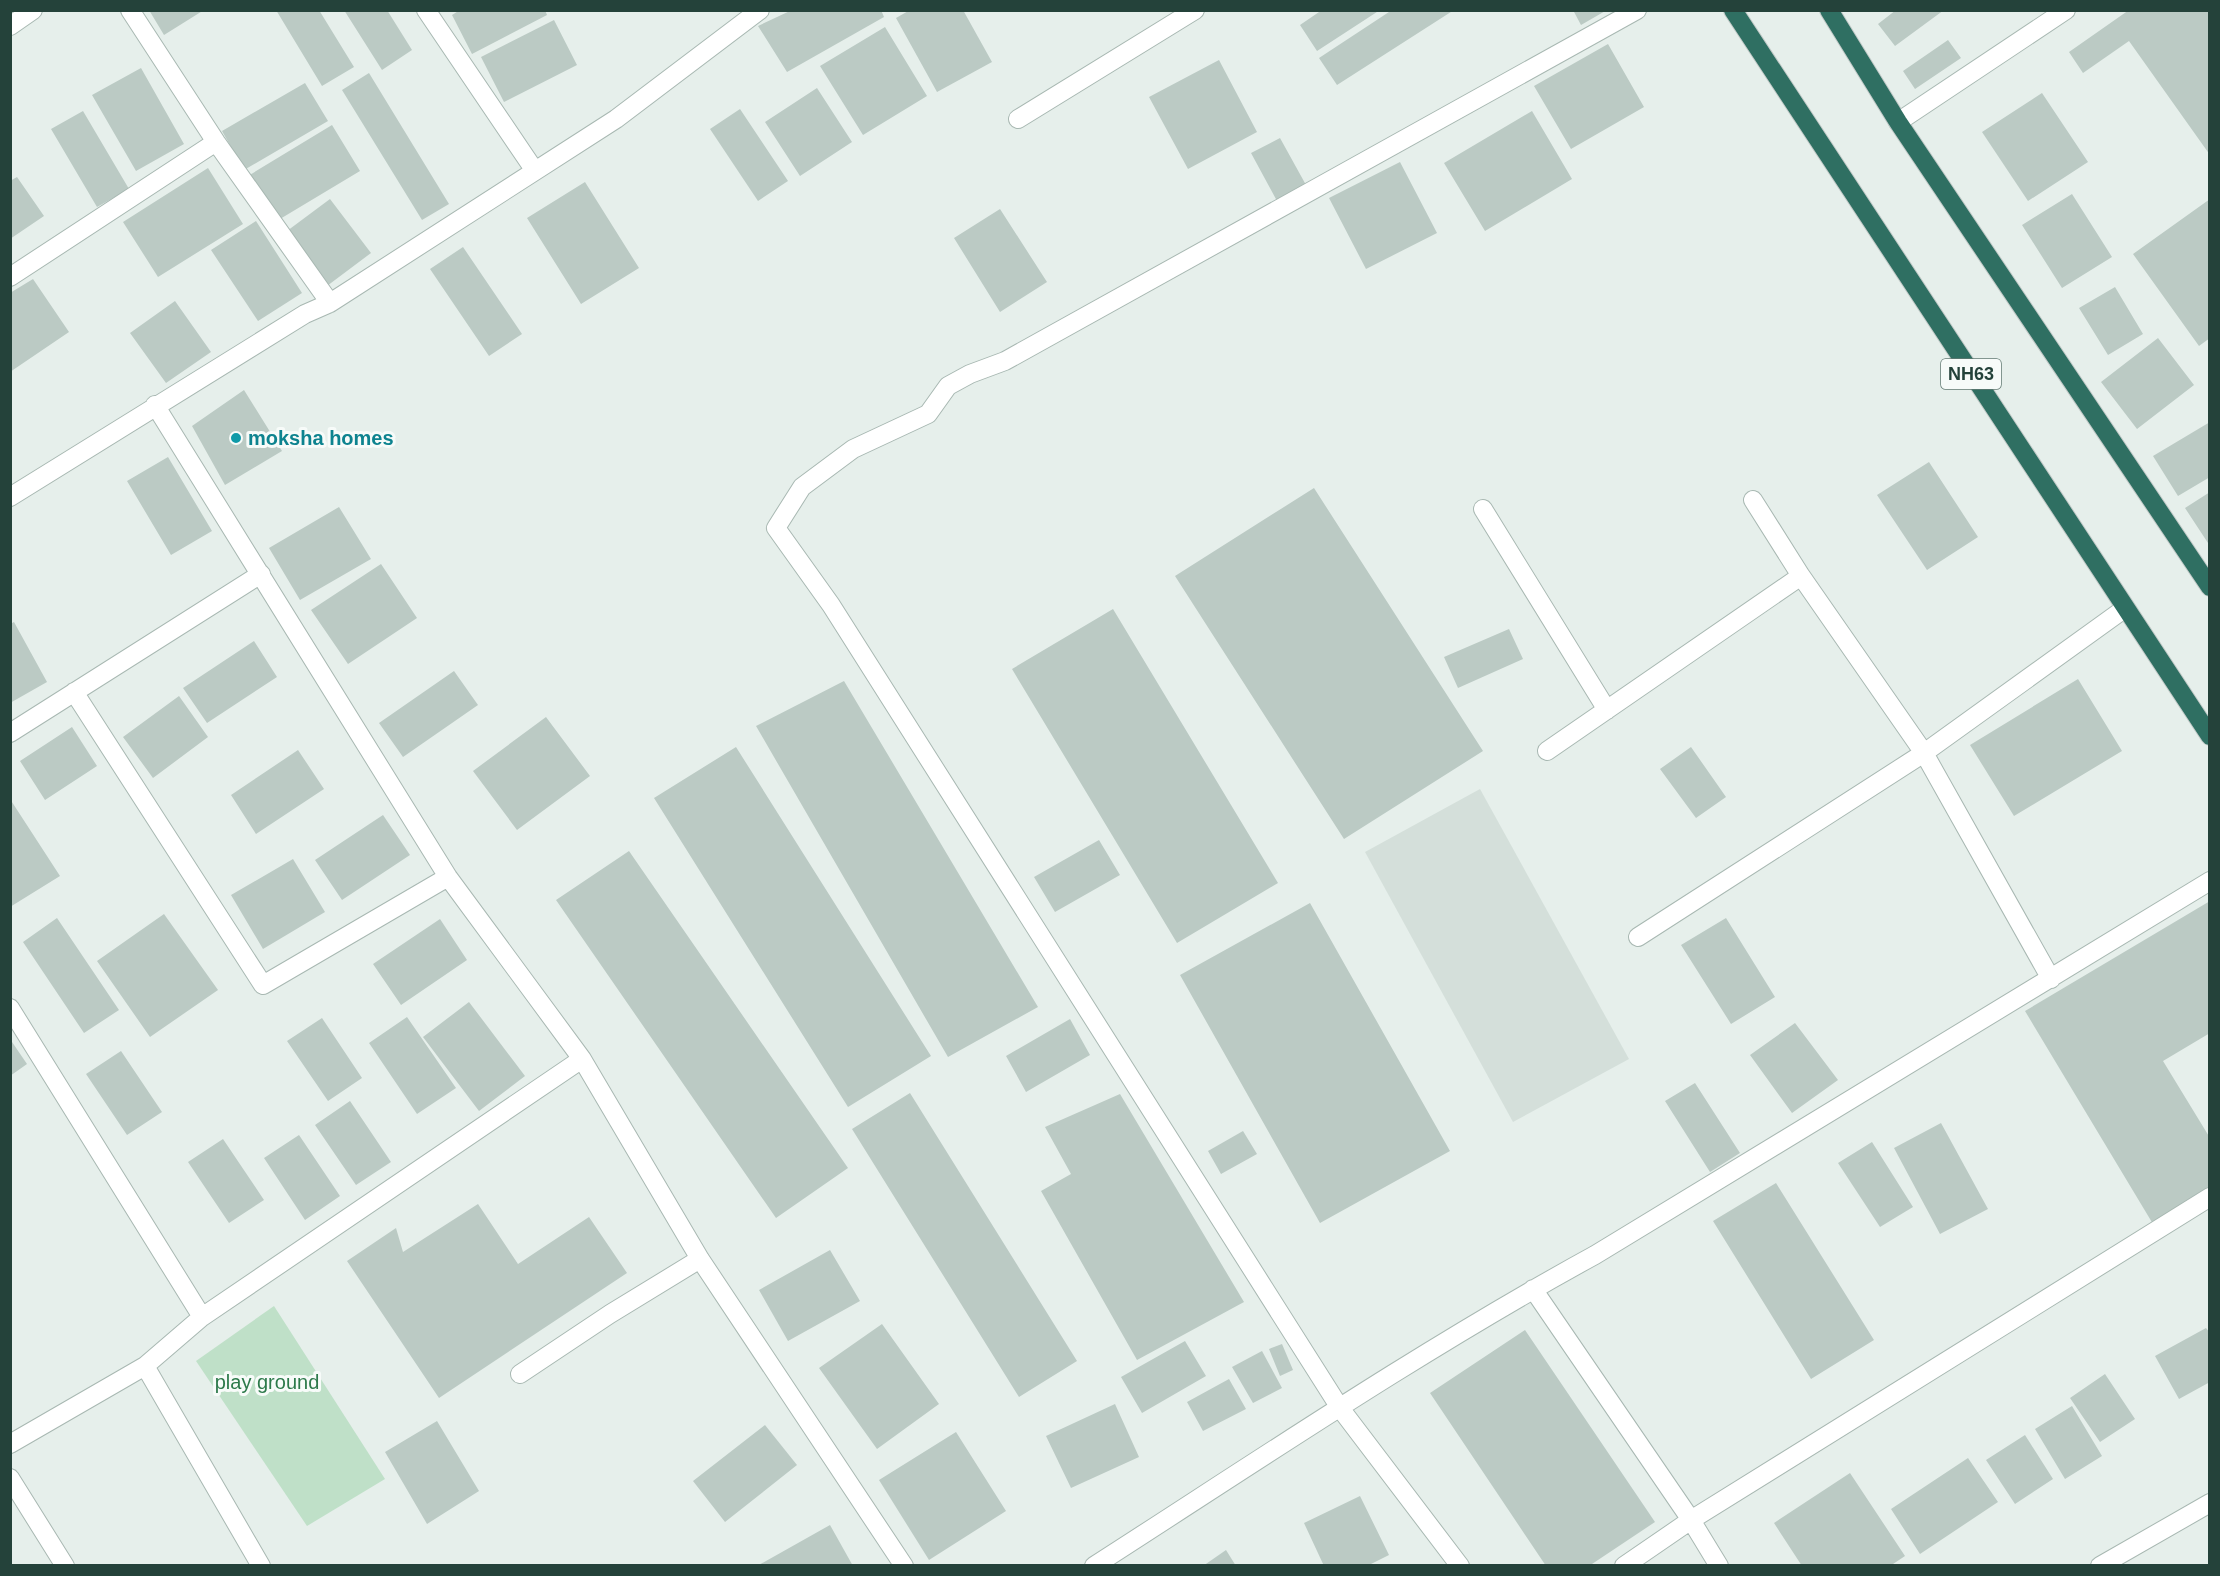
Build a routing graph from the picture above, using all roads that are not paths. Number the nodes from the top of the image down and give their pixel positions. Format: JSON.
{"nodes":[{"id":1,"x":33,"y":10,"type":"edge"},
{"id":2,"x":130,"y":10,"type":"edge"},
{"id":3,"x":426,"y":10,"type":"edge"},
{"id":4,"x":1195,"y":10,"type":"edge"},
{"id":5,"x":1637,"y":10,"type":"edge"},
{"id":6,"x":1733,"y":10,"type":"edge"},
{"id":7,"x":1829,"y":10,"type":"edge"},
{"id":8,"x":2066,"y":10,"type":"edge"},
{"id":9,"x":751,"y":13,"type":"edge"},
{"id":10,"x":10,"y":26,"type":"edge"},
{"id":11,"x":1018,"y":119,"type":"dead end"},
{"id":12,"x":1898,"y":122,"type":"junction"},
{"id":13,"x":216,"y":142,"type":"junction"},
{"id":14,"x":536,"y":171,"type":"junction"},
{"id":15,"x":10,"y":277,"type":"edge"},
{"id":16,"x":330,"y":303,"type":"junction"},
{"id":17,"x":155,"y":405,"type":"junction"},
{"id":18,"x":10,"y":497,"type":"edge"},
{"id":19,"x":1753,"y":501,"type":"dead end"},
{"id":20,"x":1483,"y":509,"type":"dead end"},
{"id":21,"x":261,"y":574,"type":"junction"},
{"id":22,"x":1801,"y":576,"type":"junction"},
{"id":23,"x":2210,"y":587,"type":"edge"},
{"id":24,"x":2124,"y":609,"type":"junction"},
{"id":25,"x":74,"y":692,"type":"junction"},
{"id":26,"x":1607,"y":710,"type":"junction"},
{"id":27,"x":10,"y":733,"type":"edge"},
{"id":28,"x":2210,"y":736,"type":"edge"},
{"id":29,"x":1547,"y":751,"type":"dead end"},
{"id":30,"x":1924,"y":753,"type":"junction"},
{"id":31,"x":448,"y":877,"type":"junction"},
{"id":32,"x":2210,"y":881,"type":"edge"},
{"id":33,"x":1638,"y":937,"type":"dead end"},
{"id":34,"x":2051,"y":978,"type":"junction"},
{"id":35,"x":10,"y":1008,"type":"edge"},
{"id":36,"x":582,"y":1059,"type":"junction"},
{"id":37,"x":2210,"y":1197,"type":"edge"},
{"id":38,"x":700,"y":1259,"type":"junction"},
{"id":39,"x":1533,"y":1289,"type":"junction"},
{"id":40,"x":202,"y":1317,"type":"junction"},
{"id":41,"x":145,"y":1366,"type":"junction"},
{"id":42,"x":520,"y":1374,"type":"dead end"},
{"id":43,"x":1340,"y":1408,"type":"junction"},
{"id":44,"x":10,"y":1444,"type":"edge"},
{"id":45,"x":10,"y":1478,"type":"edge"},
{"id":46,"x":2210,"y":1503,"type":"edge"},
{"id":47,"x":1691,"y":1520,"type":"junction"},
{"id":48,"x":65,"y":1566,"type":"edge"},
{"id":49,"x":261,"y":1566,"type":"edge"},
{"id":50,"x":904,"y":1566,"type":"edge"},
{"id":51,"x":1094,"y":1566,"type":"edge"},
{"id":52,"x":1460,"y":1566,"type":"edge"},
{"id":53,"x":1624,"y":1566,"type":"edge"},
{"id":54,"x":1719,"y":1566,"type":"edge"},
{"id":55,"x":2100,"y":1566,"type":"edge"}],
"edges":[{"from":1,"to":10,"type":"street"},
{"from":2,"to":13,"type":"street"},
{"from":3,"to":14,"type":"street"},
{"from":4,"to":11,"type":"street"},
{"from":5,"to":43,"type":"street"},
{"from":6,"to":24,"type":"highway","number":"NH63"},
{"from":7,"to":12,"type":"highway"},
{"from":8,"to":12,"type":"street"},
{"from":9,"to":14,"type":"street"},
{"from":12,"to":23,"type":"highway"},
{"from":13,"to":15,"type":"street"},
{"from":13,"to":16,"type":"street"},
{"from":14,"to":16,"type":"street"},
{"from":16,"to":17,"type":"street"},
{"from":17,"to":18,"type":"street"},
{"from":17,"to":21,"type":"street"},
{"from":19,"to":22,"type":"street"},
{"from":20,"to":26,"type":"street"},
{"from":21,"to":25,"type":"street"},
{"from":21,"to":31,"type":"street"},
{"from":22,"to":26,"type":"street"},
{"from":22,"to":30,"type":"street"},
{"from":24,"to":28,"type":"highway","number":"NH63"},
{"from":24,"to":30,"type":"street"},
{"from":25,"to":27,"type":"street"},
{"from":25,"to":31,"type":"street"},
{"from":26,"to":29,"type":"street"},
{"from":30,"to":33,"type":"street"},
{"from":30,"to":34,"type":"street"},
{"from":31,"to":36,"type":"street"},
{"from":32,"to":34,"type":"street"},
{"from":34,"to":39,"type":"street"},
{"from":35,"to":40,"type":"street"},
{"from":36,"to":38,"type":"street"},
{"from":36,"to":40,"type":"street"},
{"from":37,"to":47,"type":"street"},
{"from":38,"to":42,"type":"street"},
{"from":38,"to":50,"type":"street"},
{"from":39,"to":43,"type":"street"},
{"from":39,"to":47,"type":"street"},
{"from":40,"to":41,"type":"street"},
{"from":41,"to":44,"type":"street"},
{"from":41,"to":49,"type":"street"},
{"from":43,"to":51,"type":"street"},
{"from":43,"to":52,"type":"street"},
{"from":45,"to":48,"type":"street"},
{"from":46,"to":55,"type":"street"},
{"from":47,"to":53,"type":"street"},
{"from":47,"to":54,"type":"street"}]}
